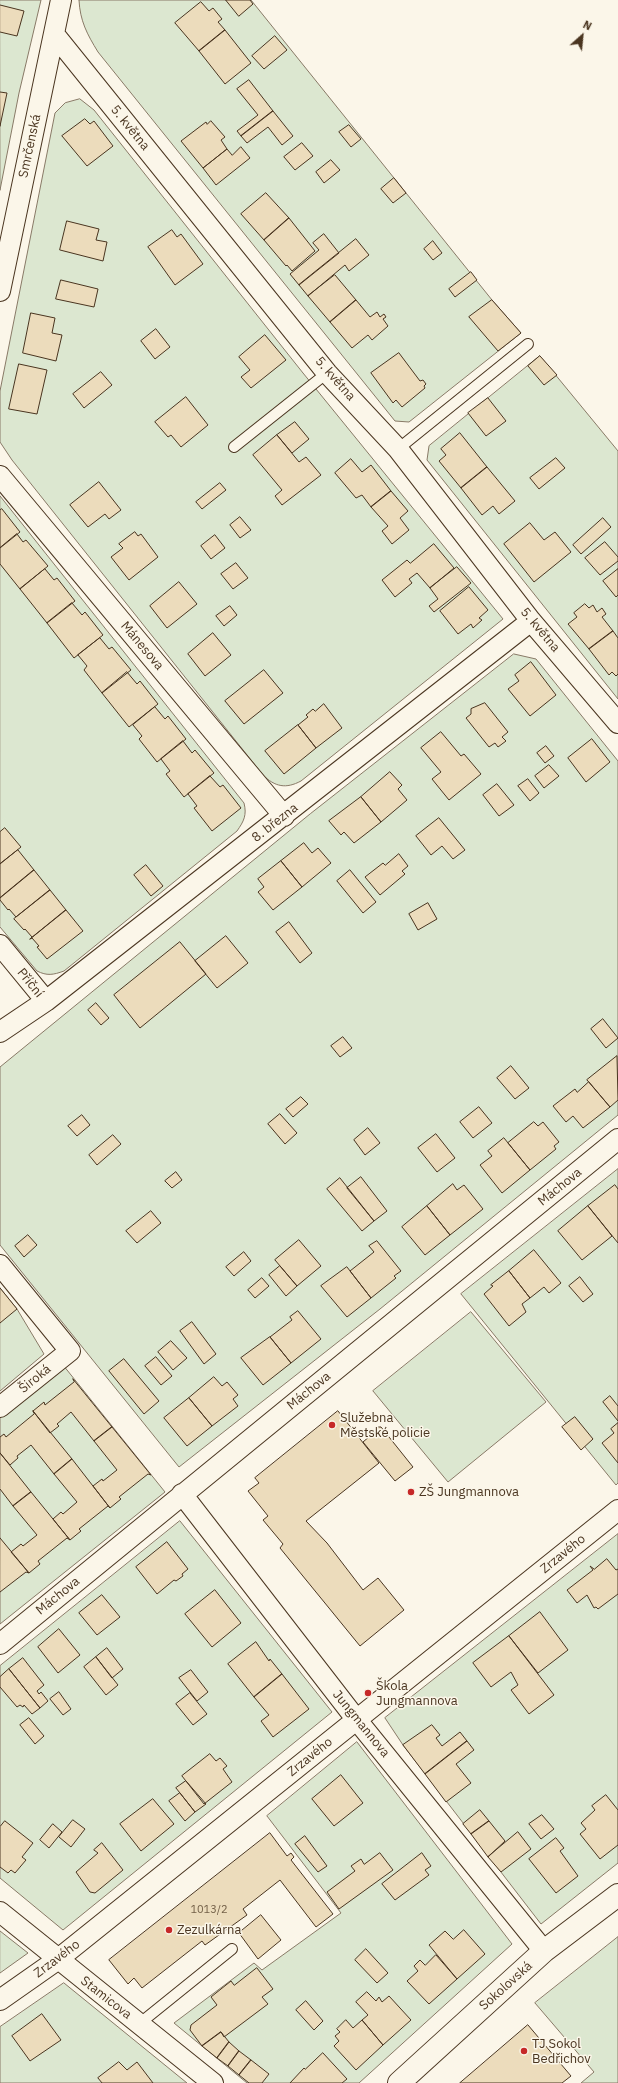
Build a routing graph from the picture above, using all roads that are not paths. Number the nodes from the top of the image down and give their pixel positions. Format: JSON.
{"nodes":[{"id":1,"x":61,"y":0,"type":"edge"},
{"id":2,"x":54,"y":34,"type":"junction"},
{"id":3,"x":0,"y":291,"type":"edge"},
{"id":4,"x":528,"y":344,"type":"dead end"},
{"id":5,"x":327,"y":373,"type":"junction"},
{"id":6,"x":234,"y":447,"type":"dead end"},
{"id":7,"x":398,"y":449,"type":"junction"},
{"id":8,"x":0,"y":476,"type":"edge"},
{"id":9,"x":531,"y":621,"type":"junction"},
{"id":10,"x":618,"y":723,"type":"edge"},
{"id":11,"x":284,"y":816,"type":"junction"},
{"id":12,"x":0,"y":945,"type":"edge"},
{"id":13,"x":46,"y":1002,"type":"junction"},
{"id":14,"x":5,"y":1024,"type":"edge"},
{"id":15,"x":618,"y":1139,"type":"edge"},
{"id":16,"x":0,"y":1265,"type":"edge"},
{"id":17,"x":0,"y":1407,"type":"edge"},
{"id":18,"x":182,"y":1494,"type":"junction"},
{"id":19,"x":618,"y":1510,"type":"edge"},
{"id":20,"x":0,"y":1644,"type":"edge"},
{"id":21,"x":356,"y":1719,"type":"junction"},
{"id":22,"x":618,"y":1895,"type":"edge"},
{"id":23,"x":0,"y":1912,"type":"edge"},
{"id":24,"x":232,"y":1949,"type":"dead end"},
{"id":25,"x":544,"y":1951,"type":"junction"},
{"id":26,"x":57,"y":1960,"type":"junction"},
{"id":27,"x":0,"y":2000,"type":"edge"},
{"id":28,"x":139,"y":2024,"type":"junction"},
{"id":29,"x":213,"y":2083,"type":"edge"},
{"id":30,"x":399,"y":2083,"type":"edge"}],
"edges":[{"from":1,"to":2,"type":"street","name":"Smrčenská"},
{"from":2,"to":3,"type":"street","name":"Smrčenská"},
{"from":2,"to":5,"type":"street","name":"5. května"},
{"from":4,"to":7,"type":"lane"},
{"from":5,"to":6,"type":"lane"},
{"from":5,"to":7,"type":"street","name":"5. května"},
{"from":7,"to":9,"type":"street","name":"5. května"},
{"from":8,"to":11,"type":"street","name":"Mánesova"},
{"from":9,"to":10,"type":"street","name":"5. května"},
{"from":9,"to":11,"type":"street","name":"8. března"},
{"from":11,"to":13,"type":"street","name":"8. března"},
{"from":12,"to":13,"type":"street","name":"Příční"},
{"from":13,"to":14,"type":"street","name":"8. března"},
{"from":15,"to":18,"type":"street","name":"Máchova"},
{"from":16,"to":17,"type":"street","name":"Široká"},
{"from":18,"to":20,"type":"street","name":"Máchova"},
{"from":18,"to":21,"type":"street","name":"Jungmannova"},
{"from":19,"to":21,"type":"street","name":"Zrzavého"},
{"from":21,"to":25,"type":"street","name":"Jungmannova"},
{"from":21,"to":26,"type":"street","name":"Zrzavého"},
{"from":22,"to":25,"type":"street","name":"Sokolovská"},
{"from":23,"to":26,"type":"street","name":"Stamicova"},
{"from":24,"to":28,"type":"lane"},
{"from":25,"to":30,"type":"street","name":"Sokolovská"},
{"from":26,"to":27,"type":"street","name":"Zrzavého"},
{"from":26,"to":28,"type":"street","name":"Stamicova"},
{"from":28,"to":29,"type":"street","name":"Stamicova"}]}
